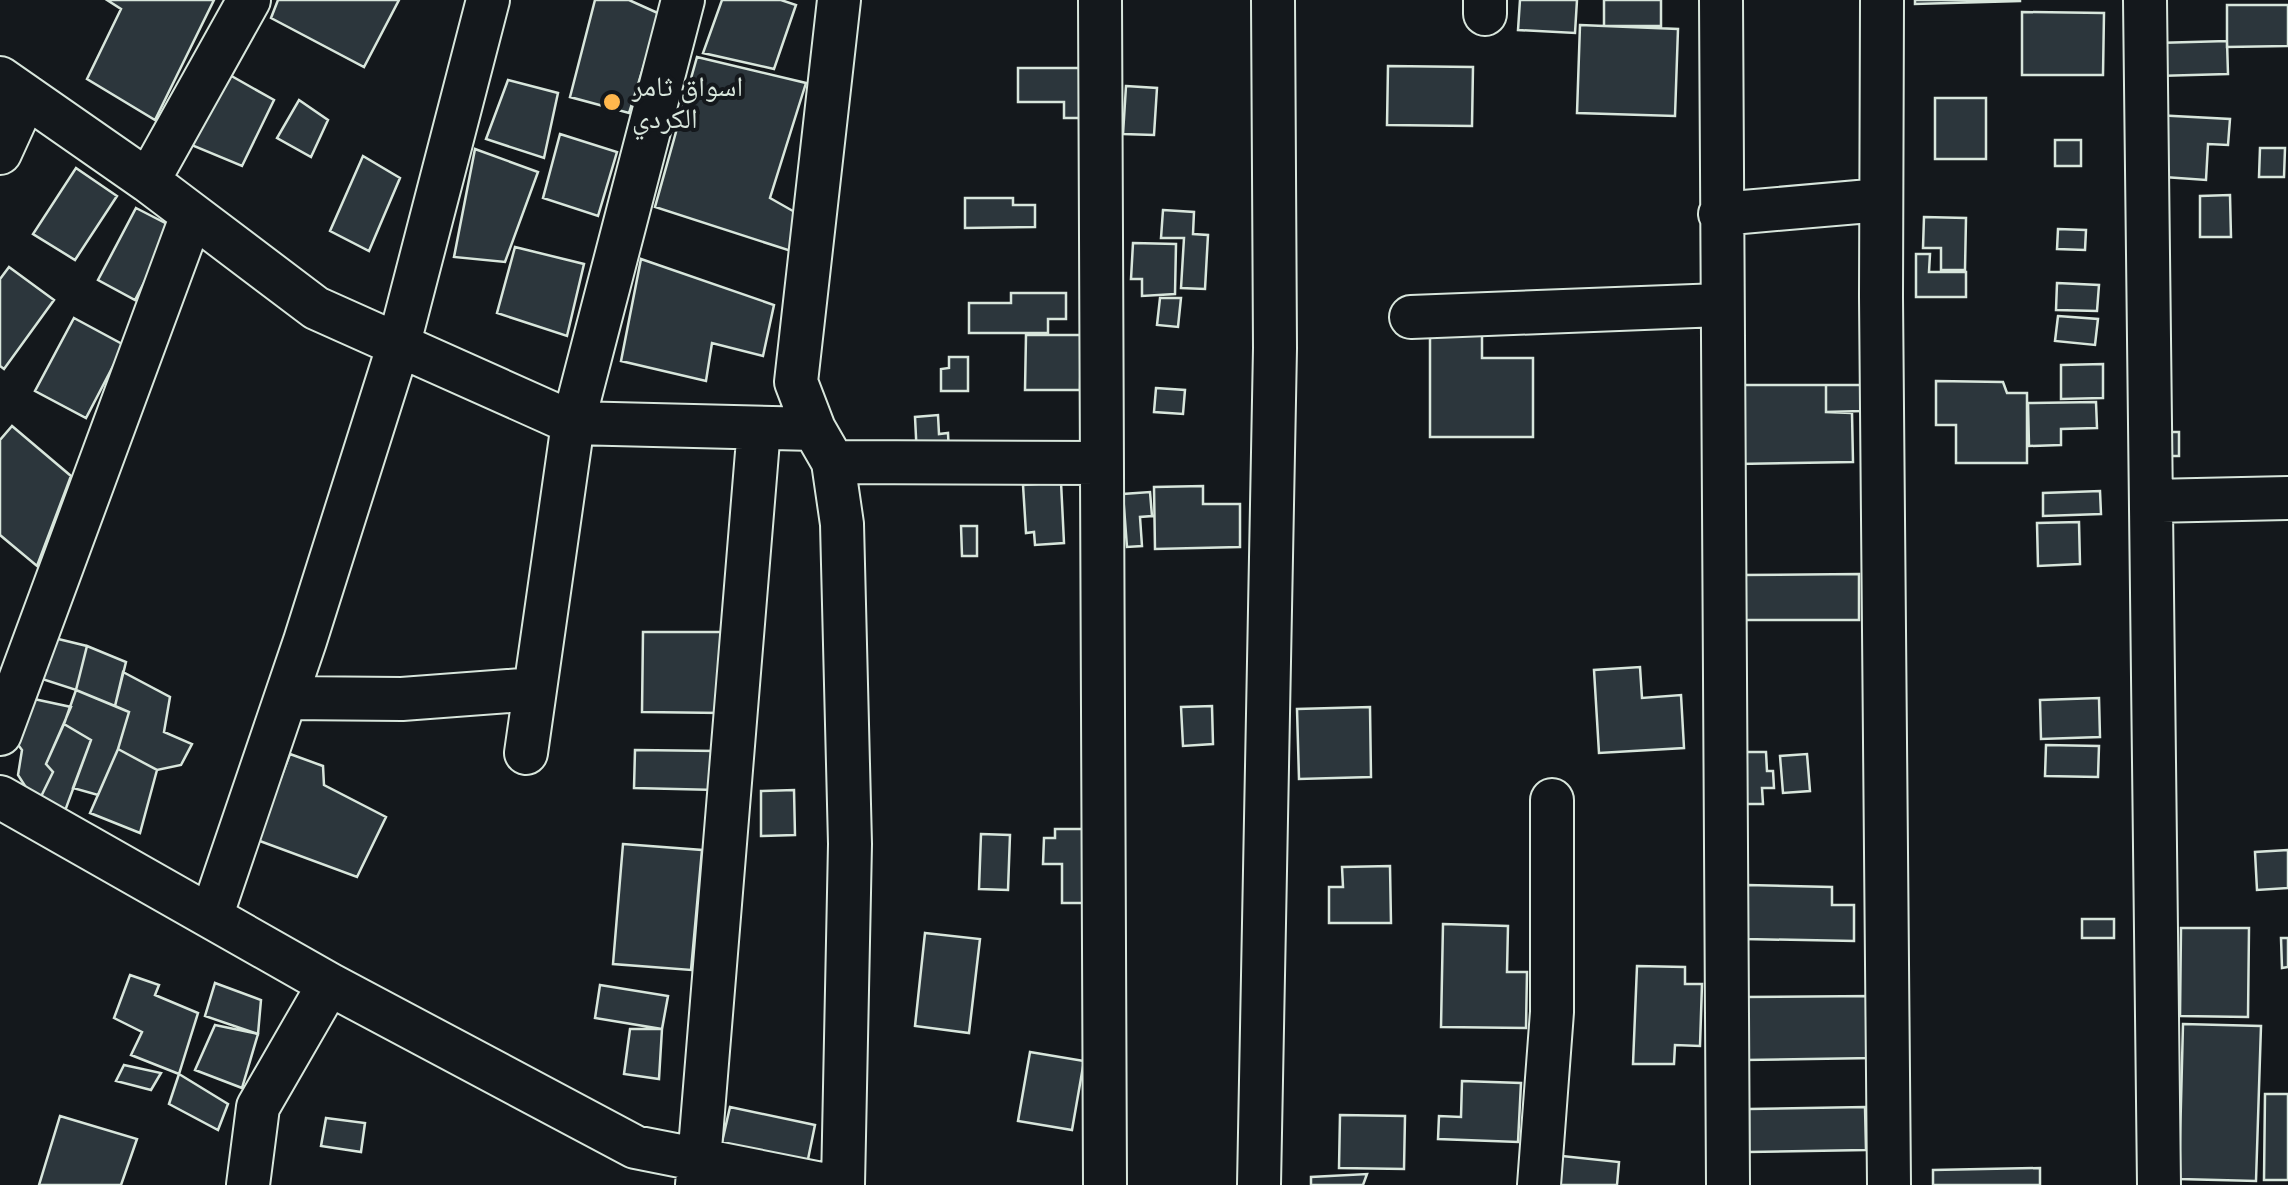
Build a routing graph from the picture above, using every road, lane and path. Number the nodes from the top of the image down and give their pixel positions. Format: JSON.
{"nodes":[{"id":1,"x":248,"y":0,"type":"edge"},
{"id":2,"x":488,"y":0,"type":"edge"},
{"id":3,"x":684,"y":0,"type":"edge"},
{"id":4,"x":839,"y":0,"type":"edge"},
{"id":5,"x":1100,"y":0,"type":"edge"},
{"id":6,"x":1273,"y":0,"type":"edge"},
{"id":7,"x":1721,"y":0,"type":"edge"},
{"id":8,"x":1882,"y":0,"type":"edge"},
{"id":9,"x":2145,"y":0,"type":"edge"},
{"id":10,"x":13,"y":87,"type":"edge"},
{"id":11,"x":0,"y":153,"type":"edge"},
{"id":12,"x":148,"y":181,"type":"junction"},
{"id":13,"x":1882,"y":200,"type":"junction"},
{"id":14,"x":1720,"y":214,"type":"junction"},
{"id":15,"x":192,"y":215,"type":"junction"},
{"id":16,"x":1720,"y":305,"type":"junction"},
{"id":17,"x":1411,"y":317,"type":"dead end"},
{"id":18,"x":398,"y":347,"type":"junction"},
{"id":19,"x":573,"y":423,"type":"junction"},
{"id":20,"x":759,"y":428,"type":"junction"},
{"id":21,"x":824,"y":446,"type":"junction"},
{"id":22,"x":1102,"y":464,"type":"junction"},
{"id":23,"x":2288,"y":498,"type":"edge"},
{"id":24,"x":2151,"y":501,"type":"junction"},
{"id":25,"x":535,"y":689,"type":"junction"},
{"id":26,"x":286,"y":698,"type":"junction"},
{"id":27,"x":0,"y":734,"type":"edge"},
{"id":28,"x":526,"y":752,"type":"dead end"},
{"id":29,"x":0,"y":797,"type":"edge"},
{"id":30,"x":1552,"y":800,"type":"dead end"},
{"id":31,"x":211,"y":917,"type":"junction"},
{"id":32,"x":329,"y":984,"type":"junction"},
{"id":33,"x":697,"y":1172,"type":"edge"},
{"id":34,"x":248,"y":1185,"type":"edge"},
{"id":35,"x":827,"y":1185,"type":"edge"},
{"id":36,"x":843,"y":1185,"type":"edge"},
{"id":37,"x":1106,"y":1185,"type":"edge"},
{"id":38,"x":1259,"y":1185,"type":"edge"},
{"id":39,"x":1538,"y":1185,"type":"edge"},
{"id":40,"x":1728,"y":1185,"type":"edge"},
{"id":41,"x":1889,"y":1185,"type":"edge"},
{"id":42,"x":2159,"y":1185,"type":"edge"}],
"edges":[{"from":1,"to":12,"type":"street"},
{"from":2,"to":18,"type":"street"},
{"from":3,"to":19,"type":"street"},
{"from":4,"to":21,"type":"street"},
{"from":5,"to":22,"type":"street"},
{"from":6,"to":38,"type":"street"},
{"from":7,"to":14,"type":"street"},
{"from":8,"to":13,"type":"street"},
{"from":9,"to":24,"type":"street"},
{"from":10,"to":11,"type":"street"},
{"from":10,"to":12,"type":"street"},
{"from":12,"to":15,"type":"street"},
{"from":13,"to":14,"type":"street"},
{"from":13,"to":41,"type":"street"},
{"from":14,"to":16,"type":"street"},
{"from":15,"to":18,"type":"street"},
{"from":15,"to":27,"type":"street"},
{"from":16,"to":17,"type":"street"},
{"from":16,"to":40,"type":"street"},
{"from":18,"to":19,"type":"street"},
{"from":18,"to":26,"type":"street"},
{"from":19,"to":20,"type":"street"},
{"from":19,"to":25,"type":"street"},
{"from":20,"to":21,"type":"street"},
{"from":20,"to":33,"type":"street"},
{"from":21,"to":22,"type":"street"},
{"from":21,"to":36,"type":"street"},
{"from":22,"to":37,"type":"street"},
{"from":23,"to":24,"type":"street"},
{"from":24,"to":42,"type":"street"},
{"from":25,"to":26,"type":"street"},
{"from":25,"to":28,"type":"street"},
{"from":26,"to":31,"type":"street"},
{"from":29,"to":31,"type":"street"},
{"from":30,"to":39,"type":"street"},
{"from":31,"to":32,"type":"street"},
{"from":32,"to":33,"type":"street"},
{"from":32,"to":34,"type":"street"},
{"from":33,"to":35,"type":"street"}]}
